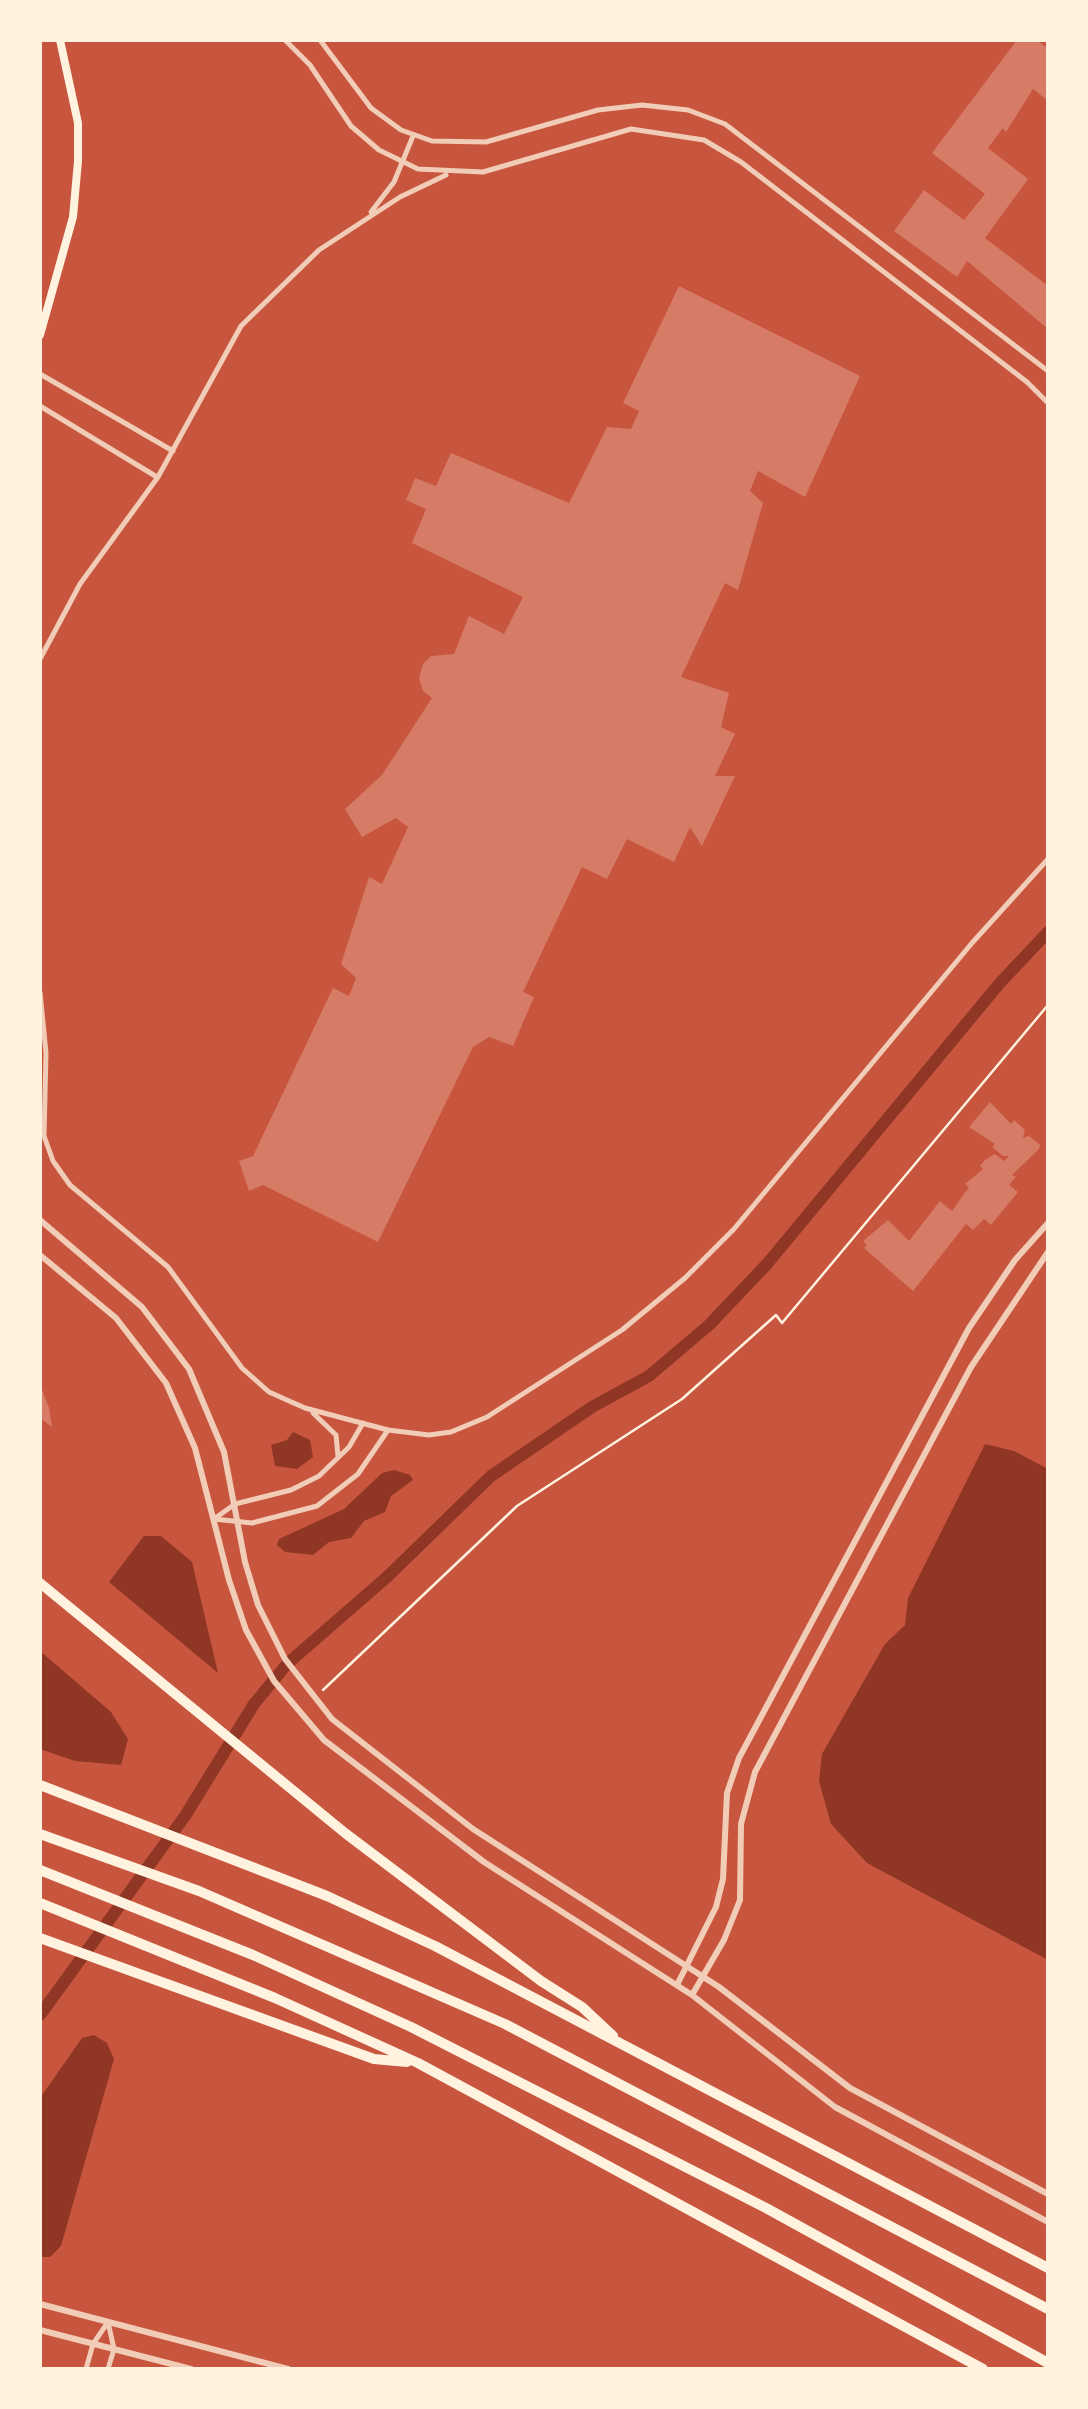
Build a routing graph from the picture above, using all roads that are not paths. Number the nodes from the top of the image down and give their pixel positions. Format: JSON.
{"nodes":[{"id":1,"x":60,"y":40,"type":"edge"},
{"id":2,"x":286,"y":40,"type":"edge"},
{"id":3,"x":320,"y":40,"type":"edge"},
{"id":4,"x":412,"y":136,"type":"junction"},
{"id":5,"x":402,"y":162,"type":"junction"},
{"id":6,"x":450,"y":174,"type":"junction"},
{"id":7,"x":362,"y":221,"type":"junction"},
{"id":8,"x":40,"y":335,"type":"edge"},
{"id":9,"x":1048,"y":371,"type":"edge"},
{"id":10,"x":40,"y":374,"type":"edge"},
{"id":11,"x":1048,"y":403,"type":"edge"},
{"id":12,"x":40,"y":406,"type":"edge"},
{"id":13,"x":173,"y":451,"type":"junction"},
{"id":14,"x":158,"y":477,"type":"junction"},
{"id":15,"x":40,"y":659,"type":"edge"},
{"id":16,"x":1048,"y":860,"type":"edge"},
{"id":17,"x":40,"y":992,"type":"edge"},
{"id":18,"x":40,"y":1220,"type":"edge"},
{"id":19,"x":1048,"y":1223,"type":"edge"},
{"id":20,"x":1048,"y":1252,"type":"edge"},
{"id":21,"x":40,"y":1255,"type":"edge"},
{"id":22,"x":304,"y":1408,"type":"junction"},
{"id":23,"x":363,"y":1423,"type":"junction"},
{"id":24,"x":388,"y":1430,"type":"junction"},
{"id":25,"x":338,"y":1459,"type":"junction"},
{"id":26,"x":235,"y":1504,"type":"junction"},
{"id":27,"x":214,"y":1519,"type":"junction"},
{"id":28,"x":238,"y":1524,"type":"junction"},
{"id":29,"x":40,"y":1583,"type":"edge"},
{"id":30,"x":40,"y":1785,"type":"edge"},
{"id":31,"x":40,"y":1834,"type":"edge"},
{"id":32,"x":40,"y":1870,"type":"edge"},
{"id":33,"x":40,"y":1903,"type":"edge"},
{"id":34,"x":40,"y":1938,"type":"edge"},
{"id":35,"x":688,"y":1967,"type":"junction"},
{"id":36,"x":703,"y":1977,"type":"junction"},
{"id":37,"x":676,"y":1985,"type":"junction"},
{"id":38,"x":692,"y":1996,"type":"junction"},
{"id":39,"x":628,"y":2050,"type":"junction"},
{"id":40,"x":418,"y":2063,"type":"junction"},
{"id":41,"x":1048,"y":2194,"type":"edge"},
{"id":42,"x":1048,"y":2222,"type":"edge"},
{"id":43,"x":1048,"y":2268,"type":"edge"},
{"id":44,"x":40,"y":2304,"type":"edge"},
{"id":45,"x":1048,"y":2309,"type":"edge"},
{"id":46,"x":108,"y":2322,"type":"junction"},
{"id":47,"x":40,"y":2330,"type":"edge"},
{"id":48,"x":93,"y":2344,"type":"junction"},
{"id":49,"x":114,"y":2349,"type":"junction"},
{"id":50,"x":1045,"y":2362,"type":"edge"},
{"id":51,"x":86,"y":2369,"type":"edge"},
{"id":52,"x":108,"y":2369,"type":"edge"},
{"id":53,"x":191,"y":2369,"type":"edge"},
{"id":54,"x":288,"y":2369,"type":"edge"},
{"id":55,"x":983,"y":2369,"type":"edge"}],
"edges":[{"from":1,"to":8,"type":"main road"},
{"from":2,"to":5,"type":"street"},
{"from":3,"to":4,"type":"street"},
{"from":4,"to":5,"type":"street"},
{"from":4,"to":9,"type":"street"},
{"from":5,"to":6,"type":"street"},
{"from":5,"to":7,"type":"street"},
{"from":6,"to":7,"type":"street"},
{"from":6,"to":11,"type":"street"},
{"from":7,"to":13,"type":"street"},
{"from":10,"to":13,"type":"street"},
{"from":12,"to":14,"type":"street"},
{"from":13,"to":14,"type":"street"},
{"from":14,"to":15,"type":"street"},
{"from":16,"to":24,"type":"street"},
{"from":17,"to":22,"type":"street"},
{"from":18,"to":26,"type":"street"},
{"from":19,"to":35,"type":"street"},
{"from":20,"to":36,"type":"street"},
{"from":21,"to":27,"type":"street"},
{"from":22,"to":23,"type":"street"},
{"from":22,"to":25,"type":"street"},
{"from":23,"to":24,"type":"street"},
{"from":23,"to":25,"type":"street"},
{"from":24,"to":28,"type":"street"},
{"from":25,"to":26,"type":"street"},
{"from":26,"to":27,"type":"street"},
{"from":26,"to":28,"type":"street"},
{"from":27,"to":28,"type":"street"},
{"from":27,"to":37,"type":"street"},
{"from":28,"to":35,"type":"street"},
{"from":29,"to":39,"type":"highway"},
{"from":30,"to":39,"type":"highway"},
{"from":31,"to":45,"type":"highway"},
{"from":32,"to":50,"type":"highway"},
{"from":33,"to":40,"type":"highway"},
{"from":34,"to":40,"type":"highway"},
{"from":35,"to":36,"type":"street"},
{"from":35,"to":37,"type":"street"},
{"from":36,"to":38,"type":"street"},
{"from":36,"to":41,"type":"street"},
{"from":37,"to":38,"type":"street"},
{"from":38,"to":42,"type":"street"},
{"from":39,"to":43,"type":"highway"},
{"from":40,"to":55,"type":"highway"},
{"from":44,"to":46,"type":"street"},
{"from":46,"to":48,"type":"street"},
{"from":46,"to":49,"type":"street"},
{"from":46,"to":54,"type":"street"},
{"from":47,"to":48,"type":"street"},
{"from":48,"to":49,"type":"street"},
{"from":48,"to":51,"type":"street"},
{"from":49,"to":52,"type":"street"},
{"from":49,"to":53,"type":"street"}]}
